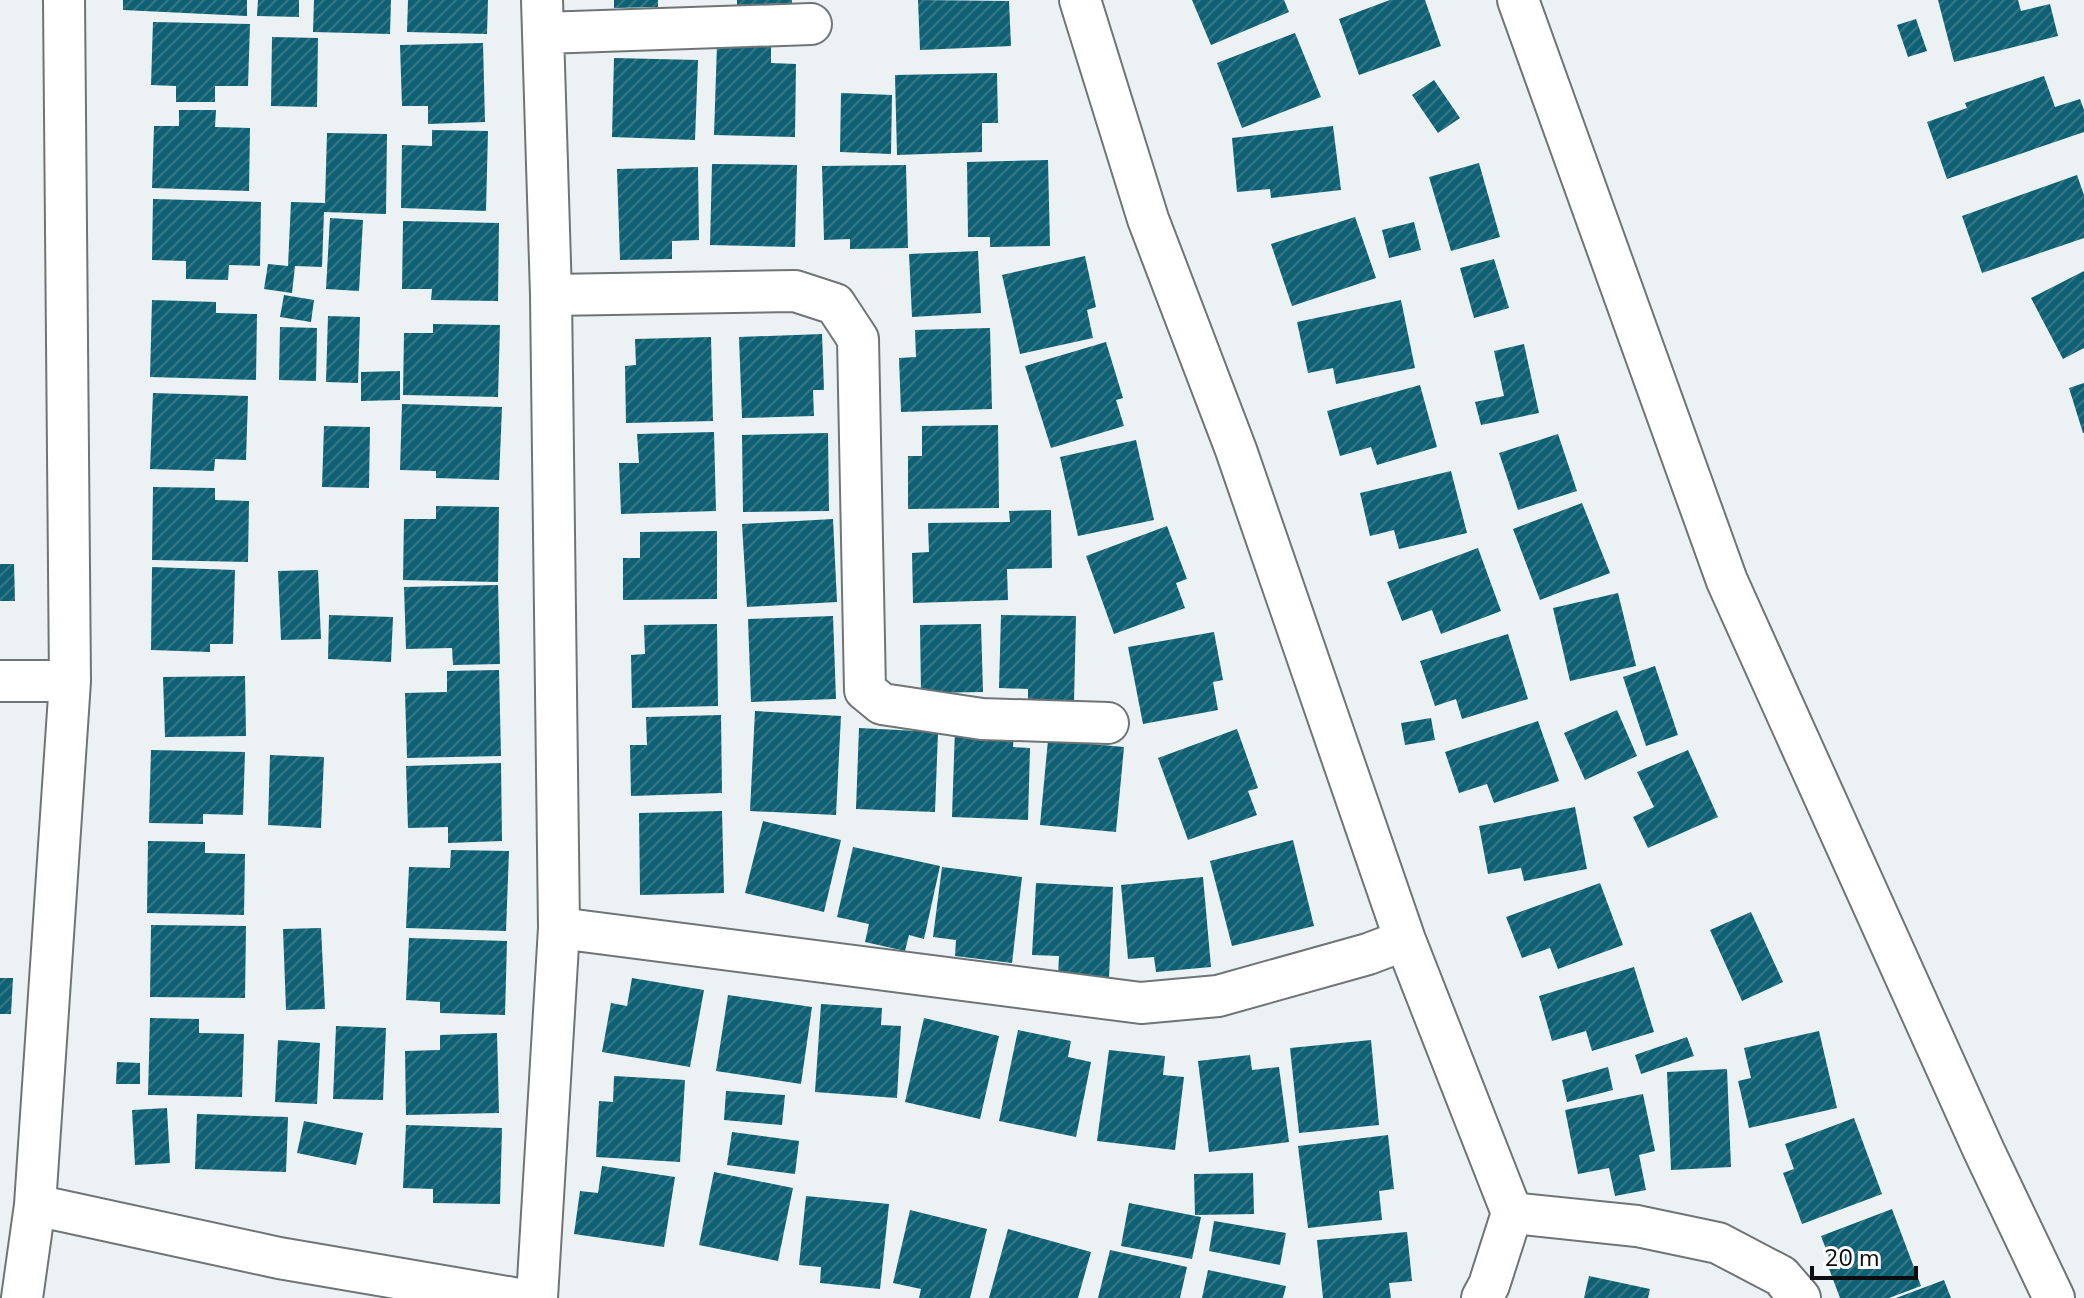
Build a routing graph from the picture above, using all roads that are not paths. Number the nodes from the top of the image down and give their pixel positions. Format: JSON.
{"nodes":[{"id":1,"x":64,"y":0,"type":"edge"},
{"id":2,"x":1080,"y":0,"type":"edge"},
{"id":3,"x":1518,"y":0,"type":"edge"},
{"id":4,"x":543,"y":17,"type":"edge"},
{"id":5,"x":811,"y":24,"type":"dead end"},
{"id":6,"x":551,"y":295,"type":"junction"},
{"id":7,"x":0,"y":681,"type":"edge"},
{"id":8,"x":70,"y":681,"type":"junction"},
{"id":9,"x":1108,"y":723,"type":"dead end"},
{"id":10,"x":559,"y":928,"type":"junction"},
{"id":11,"x":1405,"y":940,"type":"junction"},
{"id":12,"x":35,"y":1205,"type":"junction"},
{"id":13,"x":1512,"y":1213,"type":"junction"},
{"id":14,"x":22,"y":1298,"type":"edge"},
{"id":15,"x":513,"y":1298,"type":"edge"},
{"id":16,"x":537,"y":1298,"type":"edge"},
{"id":17,"x":1482,"y":1298,"type":"edge"},
{"id":18,"x":1800,"y":1298,"type":"edge"},
{"id":19,"x":2054,"y":1298,"type":"edge"}],
"edges":[{"from":1,"to":8,"type":"street"},
{"from":2,"to":11,"type":"street"},
{"from":3,"to":19,"type":"street"},
{"from":4,"to":5,"type":"street"},
{"from":4,"to":6,"type":"street"},
{"from":6,"to":9,"type":"street"},
{"from":6,"to":10,"type":"street"},
{"from":7,"to":8,"type":"street"},
{"from":8,"to":12,"type":"street"},
{"from":10,"to":11,"type":"street"},
{"from":10,"to":16,"type":"street"},
{"from":11,"to":13,"type":"street"},
{"from":12,"to":14,"type":"street"},
{"from":12,"to":15,"type":"street"},
{"from":13,"to":17,"type":"street"},
{"from":13,"to":18,"type":"street"}]}
